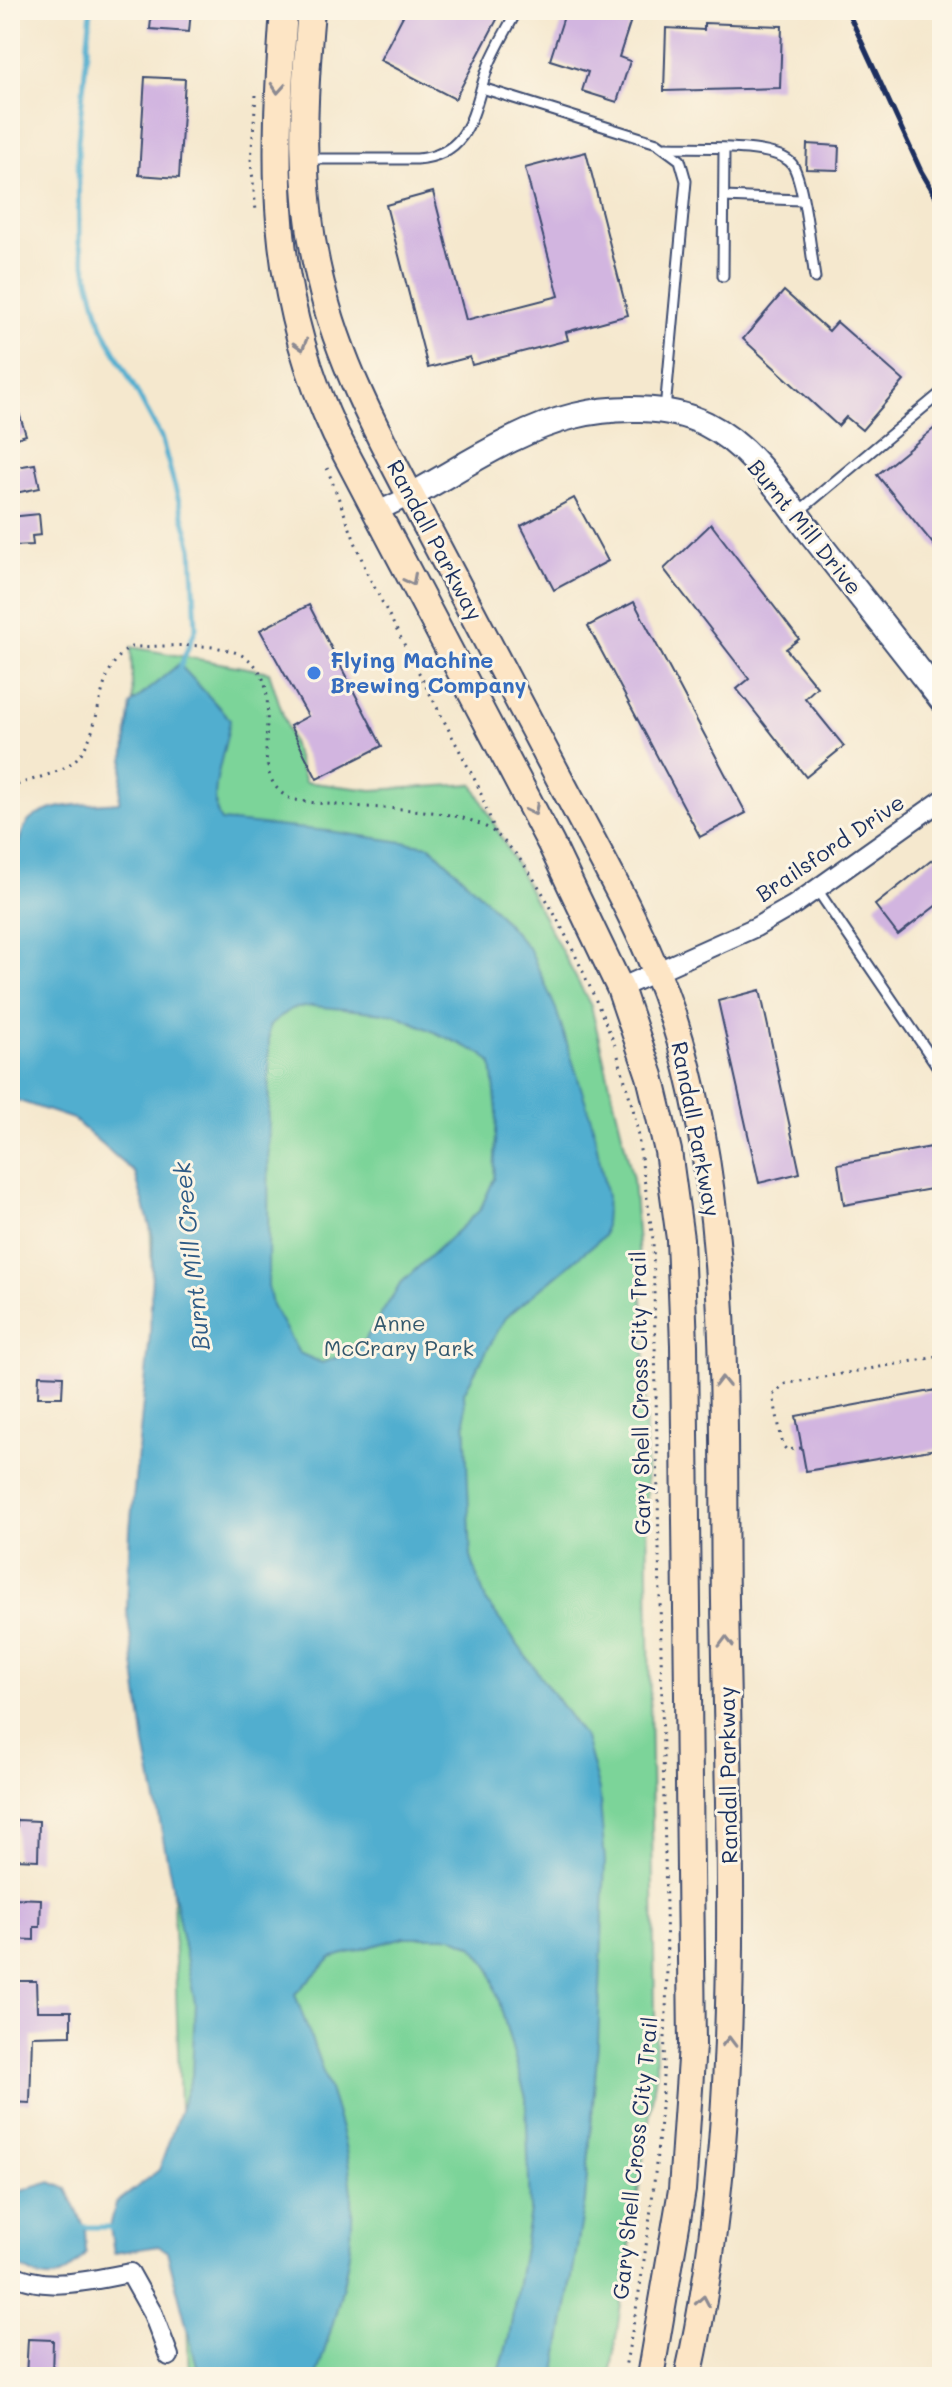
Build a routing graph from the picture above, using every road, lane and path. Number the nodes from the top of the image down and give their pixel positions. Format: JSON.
{"nodes":[{"id":1,"x":284,"y":10,"type":"edge"},
{"id":2,"x":311,"y":10,"type":"edge"},
{"id":3,"x":517,"y":10,"type":"edge"},
{"id":4,"x":482,"y":88,"type":"junction"},
{"id":5,"x":666,"y":147,"type":"junction"},
{"id":6,"x":724,"y":149,"type":"junction"},
{"id":7,"x":303,"y":159,"type":"junction"},
{"id":8,"x":724,"y":197,"type":"junction"},
{"id":9,"x":801,"y":200,"type":"junction"},
{"id":10,"x":723,"y":276,"type":"dead end"},
{"id":11,"x":815,"y":278,"type":"dead end"},
{"id":12,"x":942,"y":392,"type":"edge"},
{"id":13,"x":665,"y":413,"type":"junction"},
{"id":14,"x":410,"y":496,"type":"junction"},
{"id":15,"x":376,"y":512,"type":"junction"},
{"id":16,"x":796,"y":514,"type":"junction"},
{"id":17,"x":942,"y":700,"type":"edge"},
{"id":18,"x":10,"y":788,"type":"edge"},
{"id":19,"x":942,"y":800,"type":"edge"},
{"id":20,"x":818,"y":891,"type":"junction"},
{"id":21,"x":655,"y":970,"type":"junction"},
{"id":22,"x":620,"y":988,"type":"junction"},
{"id":23,"x":942,"y":1073,"type":"edge"},
{"id":24,"x":942,"y":1356,"type":"edge"},
{"id":25,"x":801,"y":1448,"type":"dead end"},
{"id":26,"x":10,"y":2273,"type":"edge"},
{"id":27,"x":169,"y":2356,"type":"dead end"},
{"id":28,"x":623,"y":2377,"type":"edge"},
{"id":29,"x":650,"y":2377,"type":"edge"},
{"id":30,"x":688,"y":2377,"type":"edge"}],
"edges":[{"from":1,"to":15,"type":"main road","name":"Randall Parkway","one_way":true},
{"from":2,"to":7,"type":"main road","name":"Randall Parkway"},
{"from":3,"to":4,"type":"lane"},
{"from":4,"to":5,"type":"lane"},
{"from":4,"to":7,"type":"lane"},
{"from":5,"to":6,"type":"lane"},
{"from":5,"to":13,"type":"lane"},
{"from":6,"to":8,"type":"lane"},
{"from":6,"to":9,"type":"lane"},
{"from":7,"to":14,"type":"main road","name":"Randall Parkway"},
{"from":8,"to":9,"type":"lane"},
{"from":8,"to":10,"type":"lane"},
{"from":9,"to":11,"type":"lane"},
{"from":12,"to":16,"type":"lane"},
{"from":13,"to":14,"type":"street","name":"Burnt Mill Drive"},
{"from":13,"to":16,"type":"street","name":"Burnt Mill Drive"},
{"from":14,"to":15,"type":"street"},
{"from":14,"to":21,"type":"main road","name":"Randall Parkway"},
{"from":15,"to":22,"type":"main road","name":"Randall Parkway","one_way":true},
{"from":16,"to":17,"type":"street","name":"Burnt Mill Drive"},
{"from":18,"to":28,"type":"path","name":"Gary Shell Cross City Trail"},
{"from":19,"to":20,"type":"street","name":"Brailsford Drive"},
{"from":20,"to":21,"type":"street","name":"Brailsford Drive"},
{"from":20,"to":23,"type":"lane"},
{"from":21,"to":22,"type":"street","name":"Brailsford Drive"},
{"from":30,"to":21,"type":"main road","name":"Randall Parkway","one_way":true},
{"from":22,"to":29,"type":"main road","name":"Randall Parkway"},
{"from":24,"to":25,"type":"path"},
{"from":26,"to":27,"type":"street"}]}
